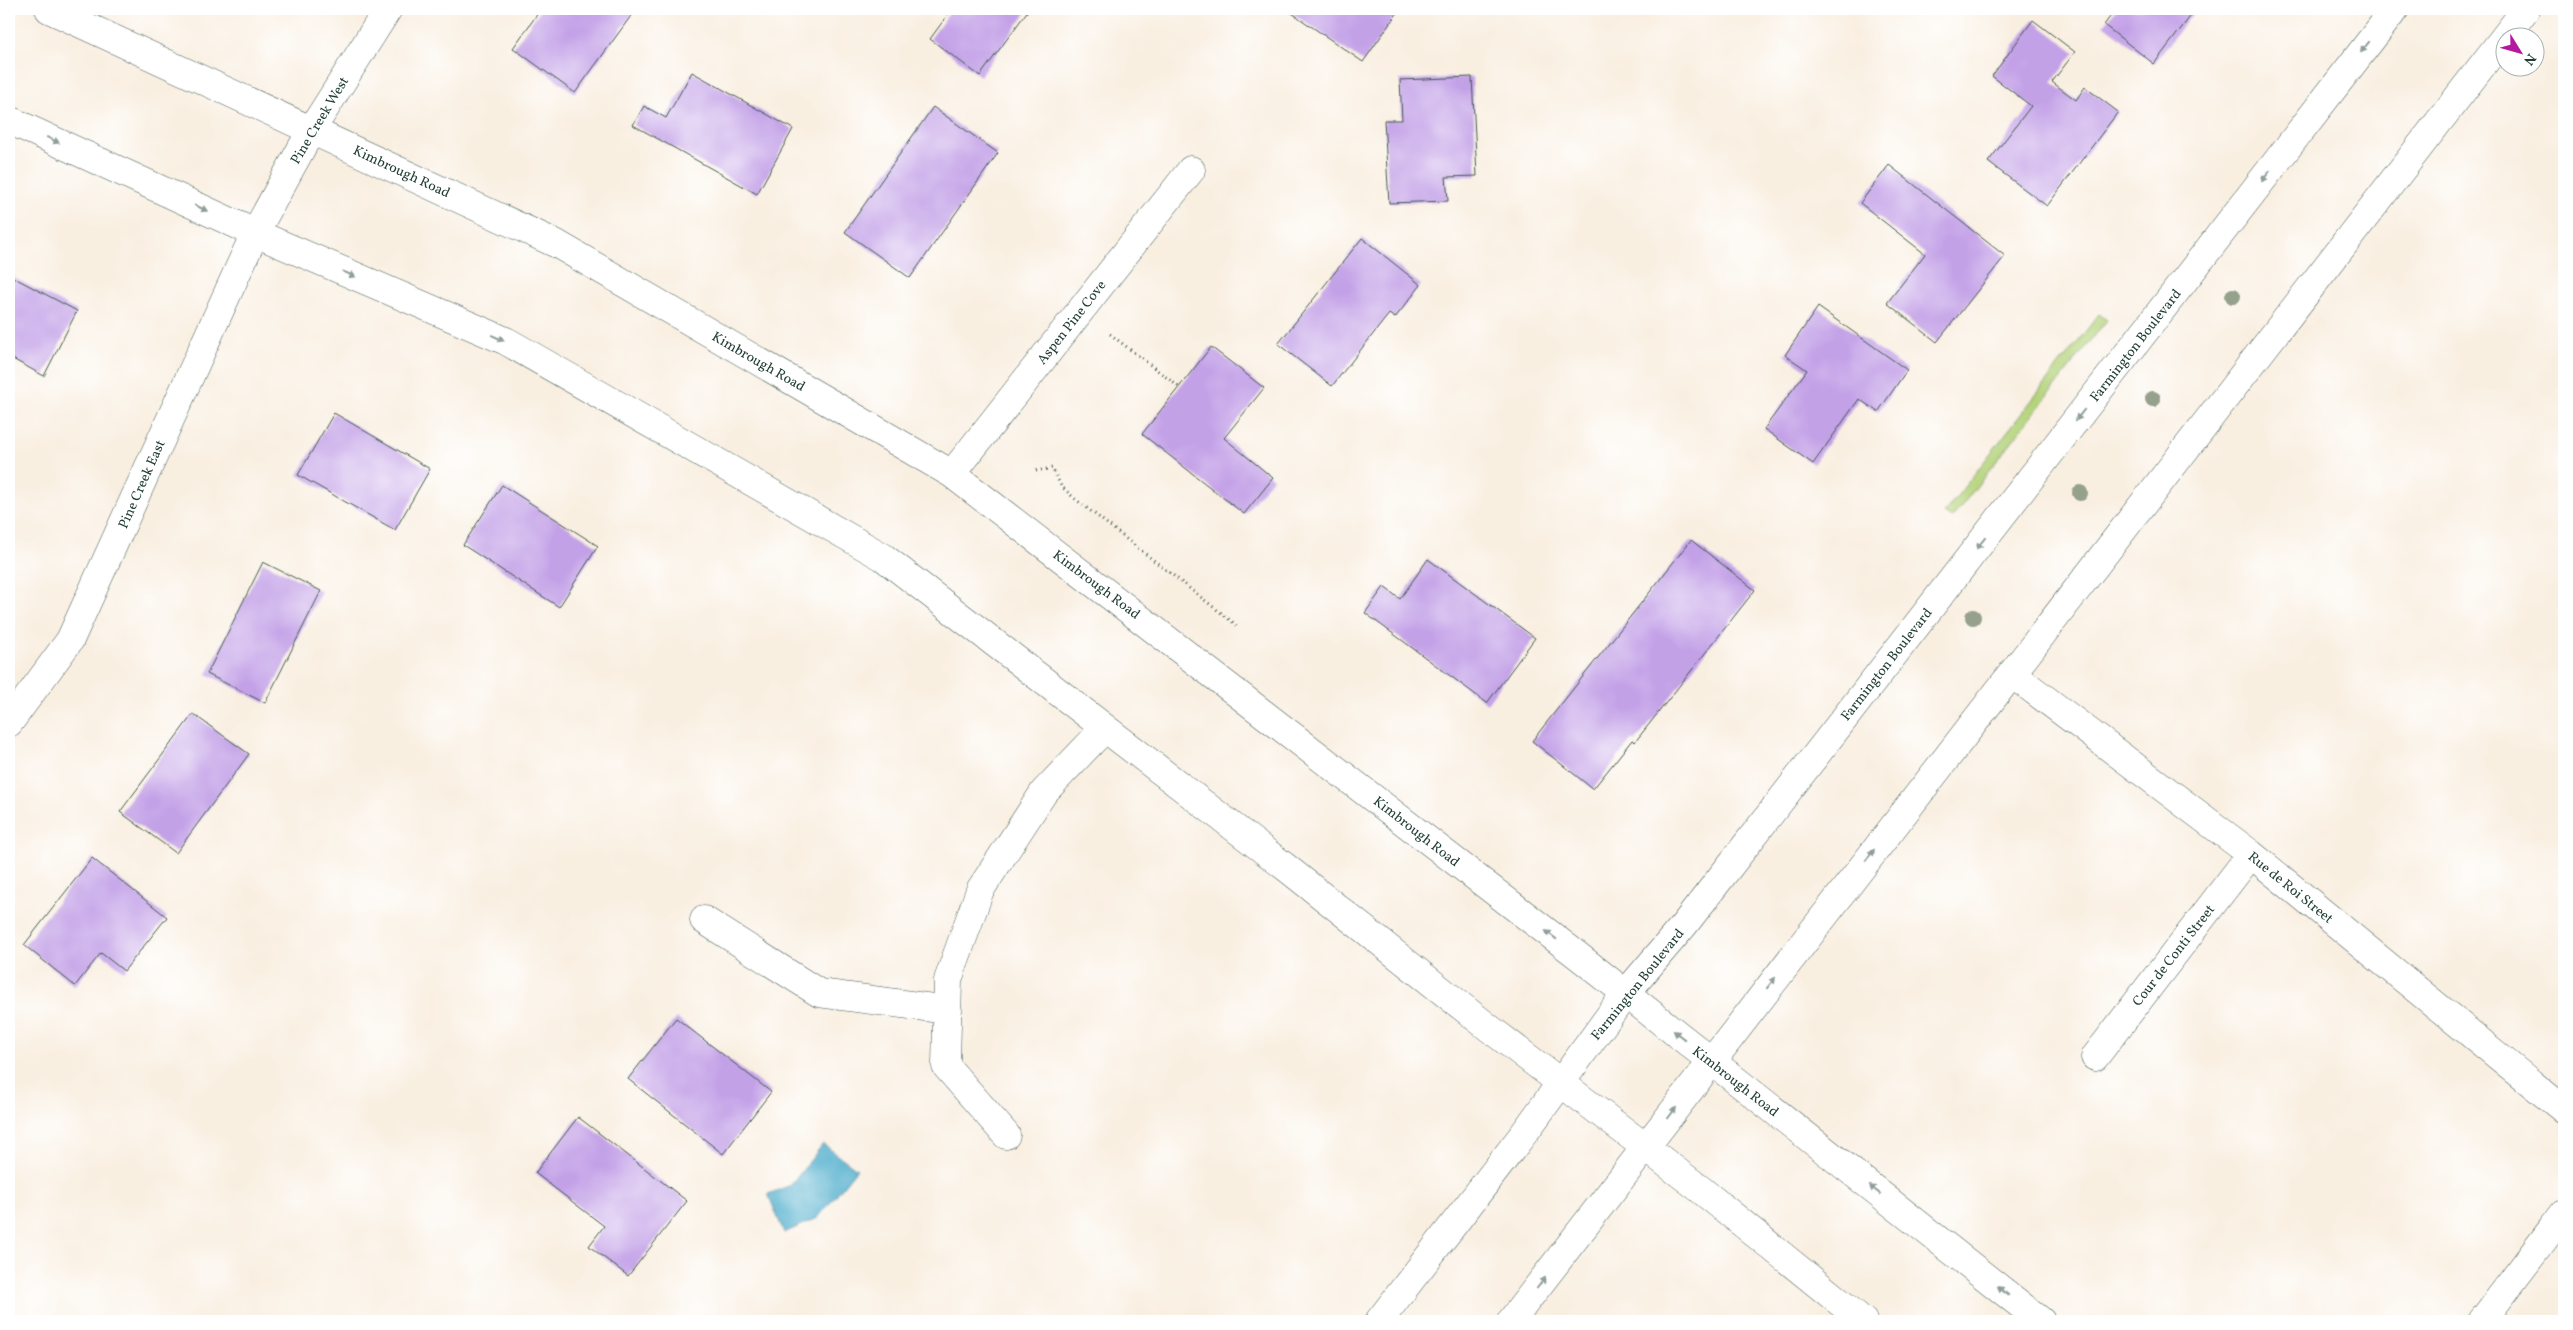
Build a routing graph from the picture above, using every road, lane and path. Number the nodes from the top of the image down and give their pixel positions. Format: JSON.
{"nodes":[{"id":1,"x":49,"y":9,"type":"edge"},
{"id":2,"x":388,"y":9,"type":"edge"},
{"id":3,"x":2395,"y":9,"type":"edge"},
{"id":4,"x":2526,"y":9,"type":"edge"},
{"id":5,"x":9,"y":120,"type":"edge"},
{"id":6,"x":312,"y":129,"type":"junction"},
{"id":7,"x":1191,"y":170,"type":"dead end"},
{"id":8,"x":255,"y":233,"type":"junction"},
{"id":9,"x":1108,"y":332,"type":"dead end"},
{"id":10,"x":1179,"y":387,"type":"dead end"},
{"id":11,"x":1036,"y":472,"type":"dead end"},
{"id":12,"x":952,"y":474,"type":"junction"},
{"id":13,"x":1239,"y":627,"type":"dead end"},
{"id":14,"x":2012,"y":674,"type":"junction"},
{"id":15,"x":9,"y":723,"type":"edge"},
{"id":16,"x":1104,"y":729,"type":"junction"},
{"id":17,"x":2251,"y":854,"type":"junction"},
{"id":18,"x":704,"y":920,"type":"dead end"},
{"id":19,"x":1626,"y":994,"type":"junction"},
{"id":20,"x":948,"y":1010,"type":"junction"},
{"id":21,"x":2095,"y":1057,"type":"dead end"},
{"id":22,"x":1711,"y":1061,"type":"junction"},
{"id":23,"x":1561,"y":1083,"type":"junction"},
{"id":24,"x":2564,"y":1110,"type":"edge"},
{"id":25,"x":1006,"y":1135,"type":"dead end"},
{"id":26,"x":1646,"y":1148,"type":"junction"},
{"id":27,"x":2564,"y":1213,"type":"edge"},
{"id":28,"x":1379,"y":1321,"type":"edge"},
{"id":29,"x":1511,"y":1321,"type":"edge"},
{"id":30,"x":1863,"y":1321,"type":"edge"},
{"id":31,"x":2041,"y":1321,"type":"edge"},
{"id":32,"x":2482,"y":1321,"type":"edge"}],
"edges":[{"from":1,"to":6,"type":"street","name":"Kimbrough Road"},
{"from":2,"to":6,"type":"street","name":"Pine Creek West"},
{"from":3,"to":19,"type":"street","name":"Farmington Boulevard","one_way":true},
{"from":4,"to":14,"type":"street"},
{"from":5,"to":8,"type":"street","one_way":true},
{"from":6,"to":8,"type":"street","name":"Pine Creek West"},
{"from":6,"to":12,"type":"street","name":"Kimbrough Road"},
{"from":7,"to":12,"type":"street","name":"Aspen Pine Cove"},
{"from":8,"to":15,"type":"street","name":"Pine Creek East"},
{"from":8,"to":16,"type":"street","one_way":true},
{"from":9,"to":10,"type":"path"},
{"from":11,"to":13,"type":"path"},
{"from":19,"to":12,"type":"street","name":"Kimbrough Road","one_way":true},
{"from":14,"to":17,"type":"street","name":"Rue de Roi Street"},
{"from":22,"to":14,"type":"street","one_way":true},
{"from":16,"to":20,"type":"street"},
{"from":16,"to":23,"type":"street"},
{"from":17,"to":21,"type":"street","name":"Cour de Conti Street"},
{"from":17,"to":24,"type":"street","name":"Rue de Roi Street"},
{"from":18,"to":20,"type":"street"},
{"from":22,"to":19,"type":"street","name":"Kimbrough Road","one_way":true},
{"from":19,"to":23,"type":"street","name":"Farmington Boulevard"},
{"from":20,"to":25,"type":"street"},
{"from":26,"to":22,"type":"street","one_way":true},
{"from":31,"to":22,"type":"street","name":"Kimbrough Road","one_way":true},
{"from":23,"to":26,"type":"street"},
{"from":23,"to":28,"type":"street","name":"Farmington Boulevard"},
{"from":29,"to":26,"type":"street","one_way":true},
{"from":26,"to":30,"type":"street"},
{"from":27,"to":32,"type":"street"}]}
